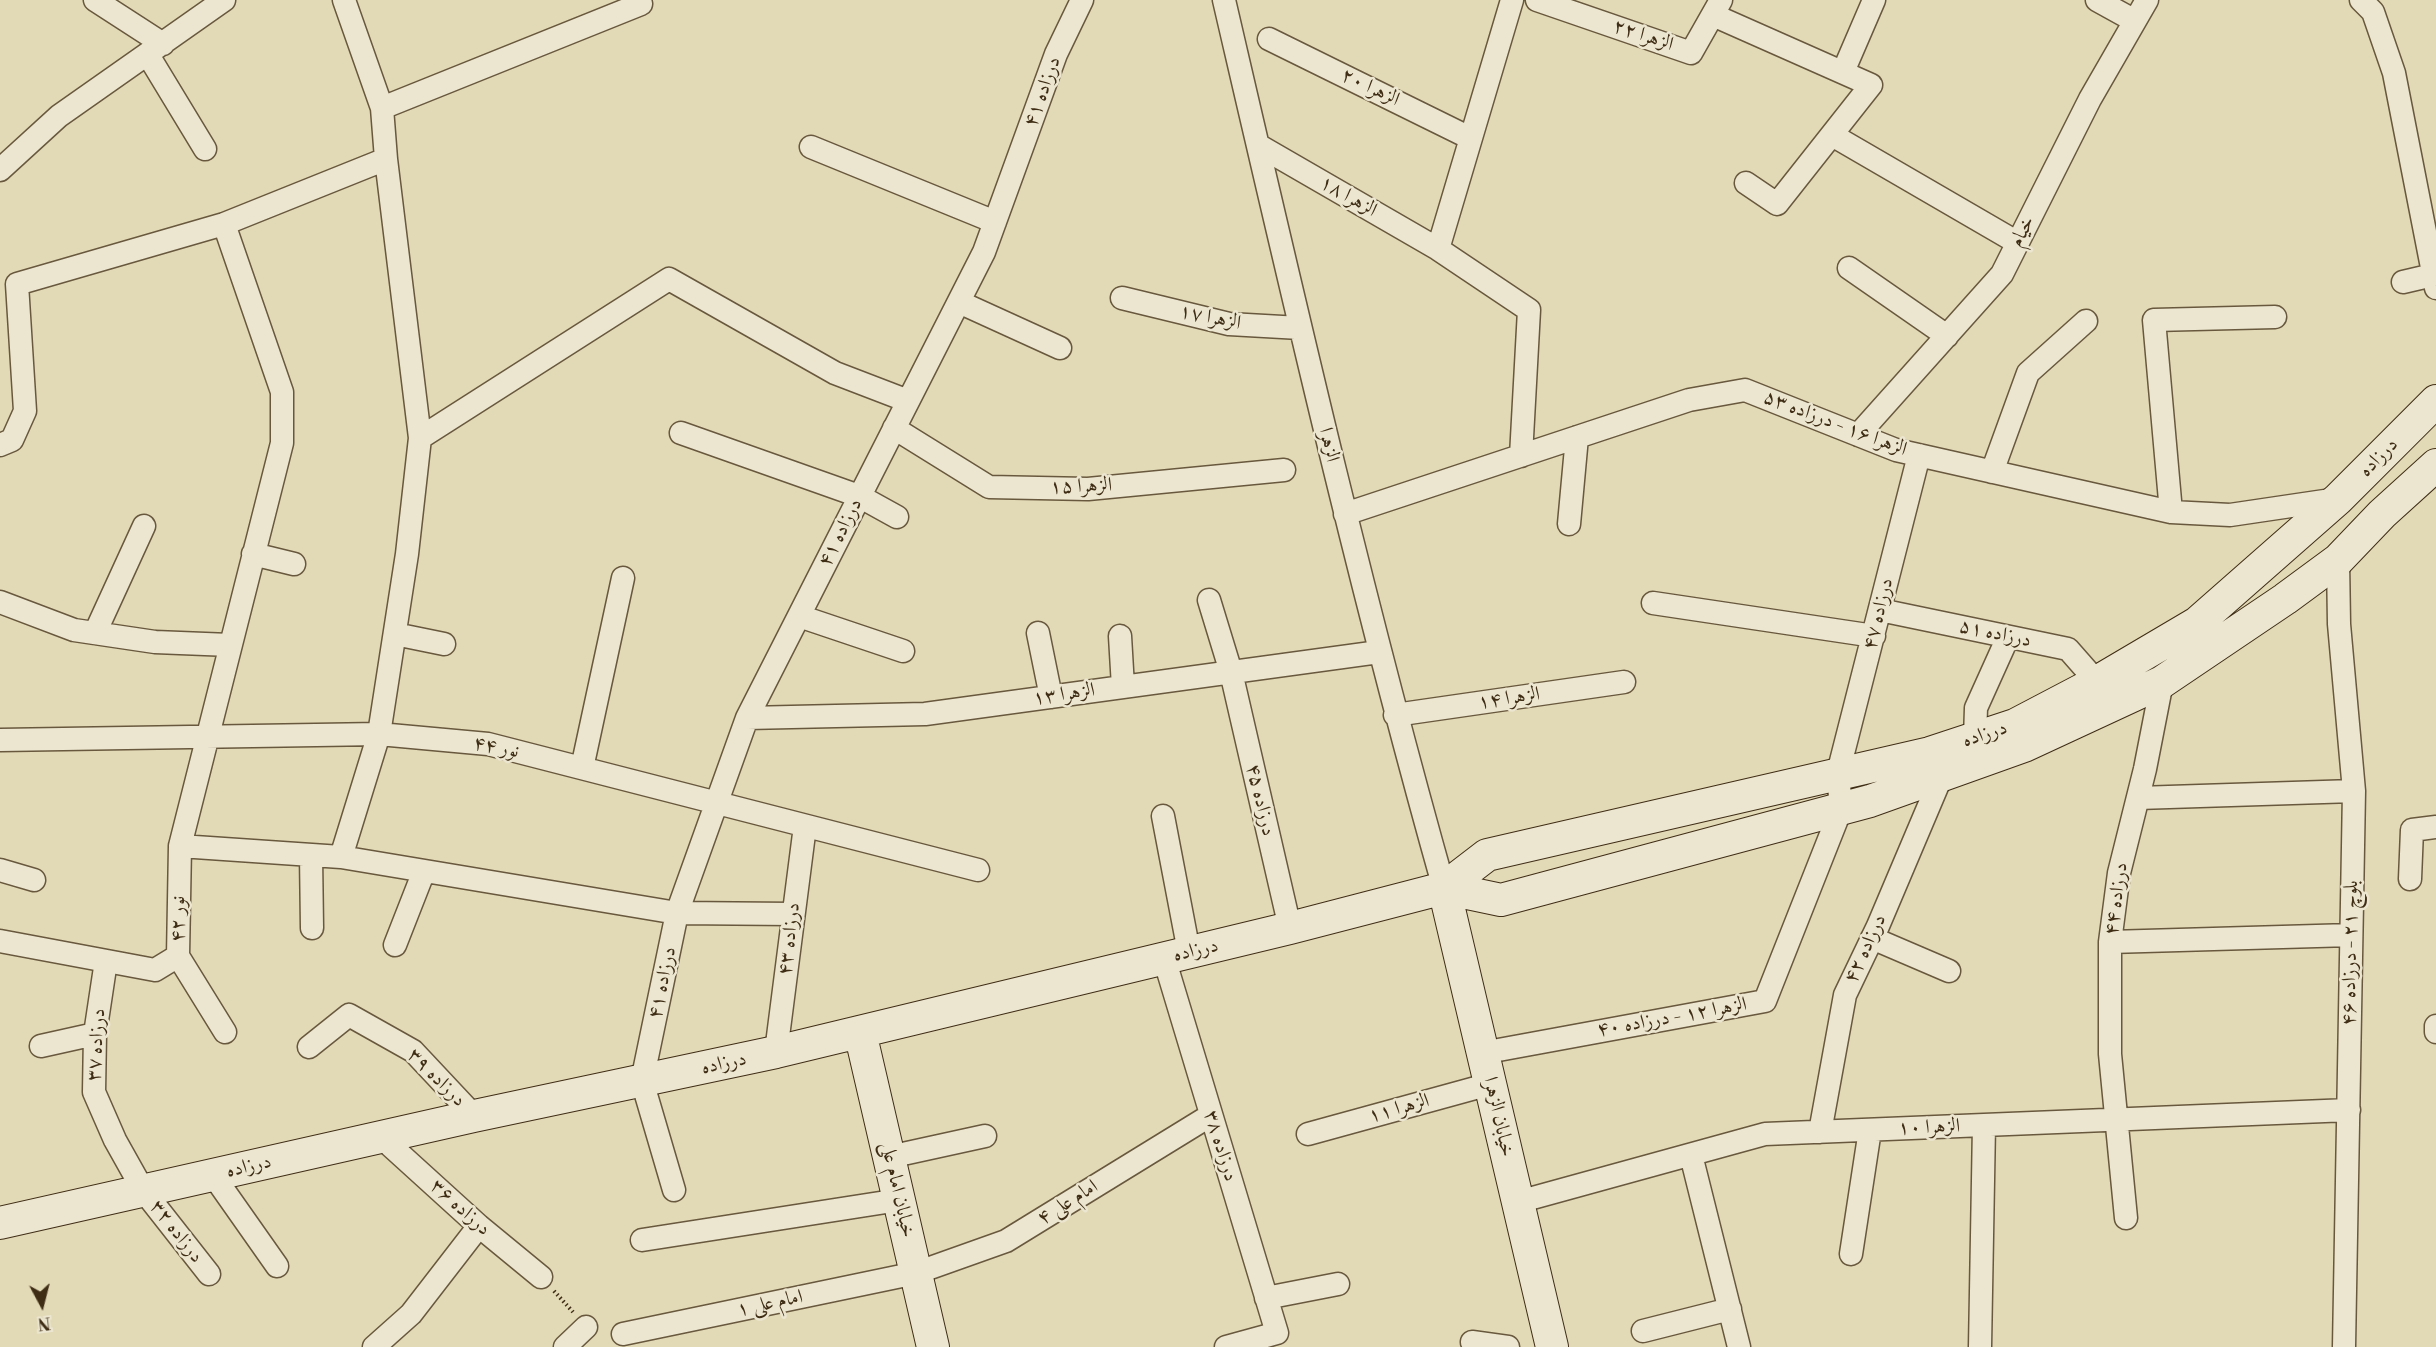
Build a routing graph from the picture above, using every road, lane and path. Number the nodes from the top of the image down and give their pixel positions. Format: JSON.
{"nodes":[{"id":1,"x":95,"y":0,"type":"edge"},
{"id":2,"x":224,"y":0,"type":"edge"},
{"id":3,"x":344,"y":0,"type":"edge"},
{"id":4,"x":640,"y":0,"type":"edge"},
{"id":5,"x":1082,"y":0,"type":"edge"},
{"id":6,"x":1224,"y":0,"type":"edge"},
{"id":7,"x":1512,"y":0,"type":"edge"},
{"id":8,"x":1537,"y":0,"type":"edge"},
{"id":9,"x":1874,"y":0,"type":"edge"},
{"id":10,"x":2097,"y":0,"type":"edge"},
{"id":11,"x":2147,"y":0,"type":"edge"},
{"id":12,"x":2361,"y":0,"type":"edge"},
{"id":13,"x":1585,"y":8,"type":"edge"},
{"id":14,"x":1717,"y":8,"type":"edge"},
{"id":15,"x":2135,"y":21,"type":"junction"},
{"id":16,"x":1269,"y":39,"type":"dead end"},
{"id":17,"x":156,"y":49,"type":"junction"},
{"id":18,"x":1843,"y":72,"type":"junction"},
{"id":19,"x":382,"y":108,"type":"junction"},
{"id":20,"x":1832,"y":135,"type":"junction"},
{"id":21,"x":1470,"y":138,"type":"junction"},
{"id":22,"x":1258,"y":145,"type":"junction"},
{"id":23,"x":812,"y":147,"type":"dead end"},
{"id":24,"x":205,"y":149,"type":"dead end"},
{"id":25,"x":386,"y":159,"type":"junction"},
{"id":26,"x":0,"y":170,"type":"edge"},
{"id":27,"x":1746,"y":183,"type":"dead end"},
{"id":28,"x":995,"y":222,"type":"junction"},
{"id":29,"x":224,"y":224,"type":"junction"},
{"id":30,"x":2018,"y":243,"type":"junction"},
{"id":31,"x":1438,"y":249,"type":"junction"},
{"id":32,"x":1849,"y":268,"type":"dead end"},
{"id":33,"x":2435,"y":281,"type":"edge"},
{"id":34,"x":2403,"y":282,"type":"dead end"},
{"id":35,"x":1122,"y":298,"type":"dead end"},
{"id":36,"x":959,"y":302,"type":"junction"},
{"id":37,"x":2275,"y":317,"type":"dead end"},
{"id":38,"x":2086,"y":321,"type":"dead end"},
{"id":39,"x":1300,"y":328,"type":"junction"},
{"id":40,"x":1947,"y":336,"type":"junction"},
{"id":41,"x":1060,"y":348,"type":"dead end"},
{"id":42,"x":908,"y":401,"type":"junction"},
{"id":43,"x":2436,"y":401,"type":"edge"},
{"id":44,"x":894,"y":428,"type":"junction"},
{"id":45,"x":681,"y":433,"type":"dead end"},
{"id":46,"x":1858,"y":435,"type":"junction"},
{"id":47,"x":1577,"y":437,"type":"junction"},
{"id":48,"x":420,"y":438,"type":"junction"},
{"id":49,"x":0,"y":445,"type":"edge"},
{"id":50,"x":1919,"y":455,"type":"junction"},
{"id":51,"x":1521,"y":456,"type":"junction"},
{"id":52,"x":2436,"y":465,"type":"edge"},
{"id":53,"x":1284,"y":470,"type":"dead end"},
{"id":54,"x":1992,"y":472,"type":"junction"},
{"id":55,"x":860,"y":496,"type":"junction"},
{"id":56,"x":2338,"y":499,"type":"junction"},
{"id":57,"x":2171,"y":512,"type":"junction"},
{"id":58,"x":1345,"y":514,"type":"junction"},
{"id":59,"x":897,"y":517,"type":"dead end"},
{"id":60,"x":1569,"y":524,"type":"dead end"},
{"id":61,"x":144,"y":526,"type":"dead end"},
{"id":62,"x":253,"y":554,"type":"junction"},
{"id":63,"x":2338,"y":560,"type":"junction"},
{"id":64,"x":294,"y":564,"type":"dead end"},
{"id":65,"x":623,"y":578,"type":"dead end"},
{"id":66,"x":1209,"y":600,"type":"dead end"},
{"id":67,"x":0,"y":602,"type":"edge"},
{"id":68,"x":1653,"y":603,"type":"dead end"},
{"id":69,"x":1880,"y":610,"type":"junction"},
{"id":70,"x":799,"y":616,"type":"junction"},
{"id":71,"x":95,"y":633,"type":"junction"},
{"id":72,"x":1038,"y":633,"type":"dead end"},
{"id":73,"x":395,"y":634,"type":"junction"},
{"id":74,"x":1120,"y":636,"type":"dead end"},
{"id":75,"x":1874,"y":636,"type":"junction"},
{"id":76,"x":2008,"y":637,"type":"junction"},
{"id":77,"x":444,"y":644,"type":"dead end"},
{"id":78,"x":230,"y":645,"type":"junction"},
{"id":79,"x":903,"y":651,"type":"dead end"},
{"id":80,"x":1379,"y":652,"type":"junction"},
{"id":81,"x":1231,"y":672,"type":"junction"},
{"id":82,"x":1624,"y":682,"type":"dead end"},
{"id":83,"x":2097,"y":682,"type":"junction"},
{"id":84,"x":2162,"y":682,"type":"junction"},
{"id":85,"x":1124,"y":687,"type":"junction"},
{"id":86,"x":1051,"y":697,"type":"junction"},
{"id":87,"x":1395,"y":716,"type":"junction"},
{"id":88,"x":747,"y":717,"type":"junction"},
{"id":89,"x":379,"y":734,"type":"junction"},
{"id":90,"x":206,"y":736,"type":"junction"},
{"id":91,"x":1975,"y":738,"type":"junction"},
{"id":92,"x":0,"y":740,"type":"edge"},
{"id":93,"x":582,"y":768,"type":"junction"},
{"id":94,"x":1838,"y":772,"type":"junction"},
{"id":95,"x":1942,"y":776,"type":"junction"},
{"id":96,"x":2354,"y":791,"type":"junction"},
{"id":97,"x":2138,"y":798,"type":"junction"},
{"id":98,"x":717,"y":803,"type":"junction"},
{"id":99,"x":1841,"y":809,"type":"junction"},
{"id":100,"x":1163,"y":816,"type":"dead end"},
{"id":101,"x":805,"y":826,"type":"junction"},
{"id":102,"x":2436,"y":826,"type":"edge"},
{"id":103,"x":180,"y":846,"type":"junction"},
{"id":104,"x":311,"y":855,"type":"junction"},
{"id":105,"x":341,"y":857,"type":"junction"},
{"id":106,"x":0,"y":870,"type":"edge"},
{"id":107,"x":978,"y":870,"type":"dead end"},
{"id":108,"x":424,"y":871,"type":"junction"},
{"id":109,"x":2410,"y":879,"type":"dead end"},
{"id":110,"x":34,"y":880,"type":"dead end"},
{"id":111,"x":1444,"y":888,"type":"junction"},
{"id":112,"x":677,"y":913,"type":"junction"},
{"id":113,"x":793,"y":914,"type":"junction"},
{"id":114,"x":312,"y":928,"type":"dead end"},
{"id":115,"x":1290,"y":928,"type":"junction"},
{"id":116,"x":2351,"y":935,"type":"junction"},
{"id":117,"x":1872,"y":938,"type":"junction"},
{"id":118,"x":0,"y":941,"type":"edge"},
{"id":119,"x":2110,"y":942,"type":"junction"},
{"id":120,"x":394,"y":945,"type":"dead end"},
{"id":121,"x":1176,"y":955,"type":"junction"},
{"id":122,"x":178,"y":956,"type":"junction"},
{"id":123,"x":106,"y":961,"type":"junction"},
{"id":124,"x":1949,"y":971,"type":"dead end"},
{"id":125,"x":225,"y":1032,"type":"dead end"},
{"id":126,"x":860,"y":1032,"type":"junction"},
{"id":127,"x":96,"y":1034,"type":"junction"},
{"id":128,"x":41,"y":1046,"type":"dead end"},
{"id":129,"x":309,"y":1047,"type":"dead end"},
{"id":130,"x":776,"y":1052,"type":"junction"},
{"id":131,"x":1482,"y":1053,"type":"junction"},
{"id":132,"x":642,"y":1081,"type":"junction"},
{"id":133,"x":1490,"y":1084,"type":"junction"},
{"id":134,"x":2349,"y":1110,"type":"junction"},
{"id":135,"x":1211,"y":1115,"type":"junction"},
{"id":136,"x":474,"y":1116,"type":"junction"},
{"id":137,"x":2118,"y":1119,"type":"junction"},
{"id":138,"x":1984,"y":1125,"type":"junction"},
{"id":139,"x":1870,"y":1130,"type":"junction"},
{"id":140,"x":1820,"y":1132,"type":"junction"},
{"id":141,"x":1308,"y":1134,"type":"dead end"},
{"id":142,"x":985,"y":1136,"type":"dead end"},
{"id":143,"x":381,"y":1137,"type":"junction"},
{"id":144,"x":1691,"y":1155,"type":"junction"},
{"id":145,"x":889,"y":1157,"type":"junction"},
{"id":146,"x":213,"y":1175,"type":"junction"},
{"id":147,"x":143,"y":1190,"type":"junction"},
{"id":148,"x":674,"y":1190,"type":"dead end"},
{"id":149,"x":899,"y":1200,"type":"junction"},
{"id":150,"x":1518,"y":1202,"type":"junction"},
{"id":151,"x":2126,"y":1218,"type":"dead end"},
{"id":152,"x":0,"y":1223,"type":"edge"},
{"id":153,"x":479,"y":1226,"type":"junction"},
{"id":154,"x":642,"y":1240,"type":"dead end"},
{"id":155,"x":1851,"y":1254,"type":"dead end"},
{"id":156,"x":277,"y":1266,"type":"dead end"},
{"id":157,"x":916,"y":1273,"type":"junction"},
{"id":158,"x":209,"y":1274,"type":"dead end"},
{"id":159,"x":541,"y":1277,"type":"joint"},
{"id":160,"x":1338,"y":1284,"type":"dead end"},
{"id":161,"x":1266,"y":1298,"type":"junction"},
{"id":162,"x":1730,"y":1310,"type":"junction"},
{"id":163,"x":586,"y":1327,"type":"joint"},
{"id":164,"x":1643,"y":1331,"type":"dead end"},
{"id":165,"x":623,"y":1334,"type":"dead end"},
{"id":166,"x":656,"y":1337,"type":"edge"},
{"id":167,"x":1472,"y":1342,"type":"dead end"},
{"id":168,"x":374,"y":1347,"type":"edge"},
{"id":169,"x":565,"y":1347,"type":"edge"},
{"id":170,"x":933,"y":1347,"type":"edge"},
{"id":171,"x":1226,"y":1347,"type":"edge"},
{"id":172,"x":1508,"y":1347,"type":"edge"},
{"id":173,"x":1552,"y":1347,"type":"edge"},
{"id":174,"x":1739,"y":1347,"type":"edge"},
{"id":175,"x":1980,"y":1347,"type":"edge"},
{"id":176,"x":2344,"y":1347,"type":"edge"}],
"edges":[{"from":1,"to":17,"type":"street"},
{"from":2,"to":17,"type":"street"},
{"from":3,"to":19,"type":"street"},
{"from":4,"to":19,"type":"street"},
{"from":5,"to":28,"type":"street","name":"درزاده ۴۱"},
{"from":6,"to":22,"type":"street","name":"الزهرا"},
{"from":7,"to":21,"type":"street"},
{"from":8,"to":13,"type":"street","name":"الزهرا ۲۲"},
{"from":9,"to":18,"type":"street"},
{"from":10,"to":15,"type":"street"},
{"from":11,"to":15,"type":"street","name":"خیام"},
{"from":12,"to":33,"type":"street"},
{"from":13,"to":14,"type":"street","name":"الزهرا ۲۲"},
{"from":14,"to":18,"type":"street"},
{"from":15,"to":30,"type":"street","name":"خیام"},
{"from":16,"to":21,"type":"street","name":"الزهرا ۲۰"},
{"from":17,"to":24,"type":"street"},
{"from":17,"to":26,"type":"street"},
{"from":18,"to":20,"type":"street"},
{"from":19,"to":25,"type":"street"},
{"from":20,"to":27,"type":"street"},
{"from":20,"to":30,"type":"street"},
{"from":21,"to":31,"type":"street"},
{"from":22,"to":31,"type":"street","name":"الزهرا ۱۸"},
{"from":22,"to":39,"type":"street","name":"الزهرا"},
{"from":23,"to":28,"type":"street"},
{"from":25,"to":29,"type":"street"},
{"from":25,"to":48,"type":"street"},
{"from":28,"to":36,"type":"street","name":"درزاده ۴۱"},
{"from":29,"to":49,"type":"street"},
{"from":29,"to":62,"type":"street","name":"نور ۴۲"},
{"from":30,"to":40,"type":"street","name":"خیام"},
{"from":31,"to":51,"type":"street","name":"الزهرا ۱۸"},
{"from":32,"to":40,"type":"street"},
{"from":33,"to":34,"type":"street"},
{"from":35,"to":39,"type":"street","name":"الزهرا ۱۷"},
{"from":36,"to":41,"type":"street"},
{"from":36,"to":42,"type":"street","name":"درزاده ۴۱"},
{"from":37,"to":57,"type":"street"},
{"from":38,"to":54,"type":"street"},
{"from":39,"to":58,"type":"street","name":"الزهرا"},
{"from":40,"to":46,"type":"street","name":"خیام"},
{"from":42,"to":44,"type":"street","name":"درزاده ۴۱"},
{"from":42,"to":48,"type":"street"},
{"from":43,"to":56,"type":"main road","name":"درزاده"},
{"from":44,"to":53,"type":"street","name":"الزهرا ۱۵"},
{"from":44,"to":55,"type":"street","name":"درزاده ۴۱"},
{"from":45,"to":55,"type":"street"},
{"from":46,"to":47,"type":"street","name":"الزهرا ۱۶ - درزاده ۵۳"},
{"from":46,"to":50,"type":"street","name":"الزهرا ۱۶ - درزاده ۵۳"},
{"from":47,"to":51,"type":"street","name":"الزهرا ۱۶ - درزاده ۵۳"},
{"from":47,"to":60,"type":"street"},
{"from":48,"to":73,"type":"street"},
{"from":50,"to":54,"type":"street","name":"الزهرا ۱۶ - درزاده ۵۳"},
{"from":50,"to":69,"type":"street","name":"درزاده ۴۷"},
{"from":51,"to":58,"type":"street","name":"الزهرا ۱۶ - درزاده ۵۳"},
{"from":52,"to":63,"type":"main road","name":"درزاده"},
{"from":54,"to":57,"type":"street","name":"الزهرا ۱۶ - درزاده ۵۳"},
{"from":55,"to":59,"type":"street"},
{"from":55,"to":70,"type":"street","name":"درزاده ۴۱"},
{"from":56,"to":57,"type":"street","name":"الزهرا ۱۶ - درزاده ۵۳"},
{"from":56,"to":83,"type":"main road","name":"درزاده"},
{"from":58,"to":80,"type":"street","name":"الزهرا"},
{"from":61,"to":71,"type":"street"},
{"from":62,"to":64,"type":"street"},
{"from":62,"to":78,"type":"street","name":"نور ۴۲"},
{"from":63,"to":84,"type":"main road","name":"درزاده"},
{"from":63,"to":96,"type":"street","name":"بلوچ ۲۱ - درزاده ۴۶"},
{"from":65,"to":93,"type":"street"},
{"from":66,"to":81,"type":"street","name":"درزاده ۴۵"},
{"from":67,"to":71,"type":"street"},
{"from":68,"to":75,"type":"street"},
{"from":69,"to":75,"type":"street","name":"درزاده ۴۷"},
{"from":69,"to":76,"type":"street","name":"درزاده ۵۱"},
{"from":70,"to":79,"type":"street"},
{"from":70,"to":88,"type":"street","name":"درزاده ۴۱"},
{"from":71,"to":78,"type":"street"},
{"from":72,"to":86,"type":"street"},
{"from":73,"to":77,"type":"street"},
{"from":73,"to":89,"type":"street"},
{"from":74,"to":85,"type":"street"},
{"from":75,"to":94,"type":"street","name":"درزاده ۴۷"},
{"from":76,"to":83,"type":"street","name":"درزاده ۵۱"},
{"from":76,"to":91,"type":"street"},
{"from":78,"to":90,"type":"street","name":"نور ۴۲"},
{"from":80,"to":81,"type":"street","name":"الزهرا ۱۳"},
{"from":80,"to":87,"type":"street","name":"الزهرا"},
{"from":81,"to":85,"type":"street","name":"الزهرا ۱۳"},
{"from":81,"to":115,"type":"street","name":"درزاده ۴۵"},
{"from":82,"to":87,"type":"street","name":"الزهرا ۱۴"},
{"from":83,"to":91,"type":"main road","name":"درزاده"},
{"from":84,"to":95,"type":"main road","name":"درزاده"},
{"from":84,"to":97,"type":"street","name":"درزاده ۴۴"},
{"from":85,"to":86,"type":"street","name":"الزهرا ۱۳"},
{"from":86,"to":88,"type":"street","name":"الزهرا ۱۳"},
{"from":87,"to":111,"type":"street","name":"الزهرا"},
{"from":88,"to":98,"type":"street","name":"درزاده ۴۱"},
{"from":89,"to":90,"type":"street","name":"نور ۴۴"},
{"from":89,"to":93,"type":"street","name":"نور ۴۴"},
{"from":89,"to":105,"type":"street"},
{"from":90,"to":92,"type":"street","name":"نور ۴۴"},
{"from":90,"to":103,"type":"street","name":"نور ۴۲"},
{"from":91,"to":94,"type":"main road","name":"درزاده"},
{"from":93,"to":98,"type":"street","name":"نور ۴۴"},
{"from":94,"to":99,"type":"street","name":"درزاده ۴۷"},
{"from":94,"to":111,"type":"main road","name":"درزاده"},
{"from":95,"to":99,"type":"main road","name":"درزاده"},
{"from":95,"to":117,"type":"street","name":"درزاده ۴۲"},
{"from":96,"to":97,"type":"street"},
{"from":96,"to":116,"type":"street","name":"بلوچ ۲۱ - درزاده ۴۶"},
{"from":97,"to":119,"type":"street","name":"درزاده ۴۴"},
{"from":98,"to":101,"type":"street","name":"نور ۴۴"},
{"from":98,"to":112,"type":"street","name":"درزاده ۴۱"},
{"from":99,"to":111,"type":"main road","name":"درزاده"},
{"from":99,"to":131,"type":"street","name":"الزهرا ۱۲ - درزاده ۴۰"},
{"from":100,"to":121,"type":"street","name":"درزاده ۳۸"},
{"from":101,"to":107,"type":"street","name":"نور ۴۴"},
{"from":101,"to":113,"type":"street","name":"درزاده ۴۳"},
{"from":102,"to":109,"type":"street"},
{"from":103,"to":104,"type":"street"},
{"from":103,"to":122,"type":"street","name":"نور ۴۲"},
{"from":104,"to":105,"type":"street"},
{"from":104,"to":114,"type":"street"},
{"from":105,"to":108,"type":"street"},
{"from":106,"to":110,"type":"street"},
{"from":108,"to":112,"type":"street"},
{"from":108,"to":120,"type":"street"},
{"from":111,"to":115,"type":"main road","name":"درزاده"},
{"from":111,"to":131,"type":"main road","name":"خیابان الزهرا"},
{"from":112,"to":113,"type":"street"},
{"from":112,"to":132,"type":"street","name":"درزاده ۴۱"},
{"from":113,"to":130,"type":"street","name":"درزاده ۴۳"},
{"from":115,"to":121,"type":"main road","name":"درزاده"},
{"from":116,"to":119,"type":"street"},
{"from":116,"to":134,"type":"street","name":"بلوچ ۲۱ - درزاده ۴۶"},
{"from":117,"to":124,"type":"street"},
{"from":117,"to":140,"type":"street","name":"درزاده ۴۲"},
{"from":118,"to":123,"type":"street","name":"نور ۴۲"},
{"from":119,"to":137,"type":"street","name":"درزاده ۴۴"},
{"from":121,"to":126,"type":"main road","name":"درزاده"},
{"from":121,"to":135,"type":"street","name":"درزاده ۳۸"},
{"from":122,"to":123,"type":"street","name":"نور ۴۲"},
{"from":122,"to":125,"type":"street"},
{"from":123,"to":127,"type":"street","name":"درزاده ۳۷"},
{"from":126,"to":130,"type":"main road","name":"درزاده"},
{"from":126,"to":145,"type":"main road","name":"خیابان امام علی"},
{"from":127,"to":128,"type":"street"},
{"from":127,"to":147,"type":"street","name":"درزاده ۳۷"},
{"from":129,"to":136,"type":"street","name":"درزاده ۳۹"},
{"from":130,"to":132,"type":"main road","name":"درزاده"},
{"from":131,"to":133,"type":"main road","name":"خیابان الزهرا"},
{"from":132,"to":136,"type":"main road","name":"درزاده"},
{"from":132,"to":148,"type":"street"},
{"from":133,"to":141,"type":"street","name":"الزهرا ۱۱"},
{"from":133,"to":150,"type":"main road","name":"خیابان الزهرا"},
{"from":134,"to":137,"type":"street","name":"الزهرا ۱۰"},
{"from":134,"to":176,"type":"street","name":"بلوچ ۲۱ - درزاده ۴۶"},
{"from":135,"to":157,"type":"street","name":"امام علی ۴"},
{"from":135,"to":161,"type":"street","name":"درزاده ۳۸"},
{"from":136,"to":143,"type":"main road","name":"درزاده"},
{"from":137,"to":138,"type":"street","name":"الزهرا ۱۰"},
{"from":137,"to":151,"type":"street","name":"درزاده ۴۴"},
{"from":138,"to":139,"type":"street","name":"الزهرا ۱۰"},
{"from":138,"to":175,"type":"street"},
{"from":139,"to":140,"type":"street","name":"الزهرا ۱۰"},
{"from":139,"to":155,"type":"street"},
{"from":140,"to":144,"type":"street","name":"الزهرا ۱۰"},
{"from":142,"to":145,"type":"street"},
{"from":143,"to":146,"type":"main road","name":"درزاده"},
{"from":143,"to":153,"type":"street","name":"درزاده ۳۶"},
{"from":144,"to":150,"type":"street","name":"الزهرا ۱۰"},
{"from":144,"to":162,"type":"street"},
{"from":145,"to":149,"type":"main road","name":"خیابان امام علی"},
{"from":146,"to":147,"type":"main road","name":"درزاده"},
{"from":146,"to":156,"type":"street"},
{"from":147,"to":152,"type":"main road","name":"درزاده"},
{"from":147,"to":158,"type":"street","name":"درزاده ۳۲"},
{"from":149,"to":154,"type":"street"},
{"from":149,"to":157,"type":"main road","name":"خیابان امام علی"},
{"from":150,"to":173,"type":"main road","name":"خیابان الزهرا"},
{"from":153,"to":159,"type":"street","name":"درزاده ۳۶"},
{"from":153,"to":168,"type":"street"},
{"from":157,"to":166,"type":"street","name":"امام علی ۱"},
{"from":157,"to":170,"type":"main road","name":"خیابان امام علی"},
{"from":159,"to":163,"type":"path"},
{"from":160,"to":161,"type":"street"},
{"from":161,"to":171,"type":"street","name":"درزاده ۳۸"},
{"from":162,"to":164,"type":"street"},
{"from":162,"to":174,"type":"street"},
{"from":163,"to":169,"type":"street"},
{"from":165,"to":166,"type":"street","name":"امام علی ۱"},
{"from":167,"to":172,"type":"street"}]}
